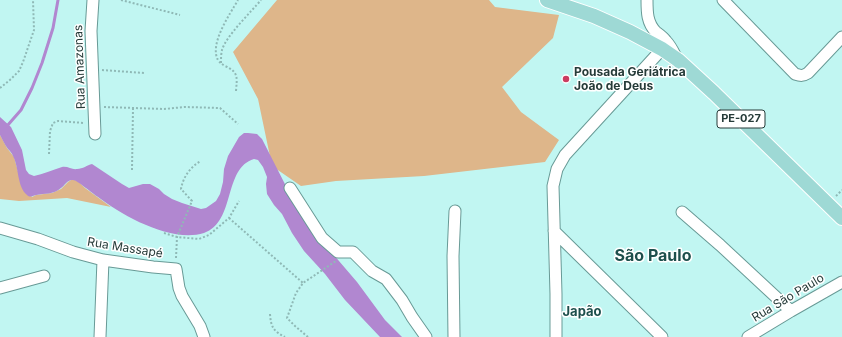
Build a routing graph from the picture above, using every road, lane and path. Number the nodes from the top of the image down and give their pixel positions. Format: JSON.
{"nodes":[{"id":1,"x":33,"y":0,"type":"edge"},
{"id":2,"x":93,"y":0,"type":"edge"},
{"id":3,"x":121,"y":0,"type":"edge"},
{"id":4,"x":238,"y":0,"type":"edge"},
{"id":5,"x":261,"y":0,"type":"edge"},
{"id":6,"x":547,"y":0,"type":"edge"},
{"id":7,"x":647,"y":0,"type":"edge"},
{"id":8,"x":723,"y":0,"type":"edge"},
{"id":9,"x":180,"y":15,"type":"dead end"},
{"id":10,"x":842,"y":37,"type":"edge"},
{"id":11,"x":662,"y":49,"type":"junction"},
{"id":12,"x":678,"y":60,"type":"junction"},
{"id":13,"x":221,"y":64,"type":"junction"},
{"id":14,"x":93,"y":69,"type":"junction"},
{"id":15,"x":144,"y":73,"type":"dead end"},
{"id":16,"x":0,"y":88,"type":"edge"},
{"id":17,"x":236,"y":91,"type":"dead end"},
{"id":18,"x":94,"y":106,"type":"junction"},
{"id":19,"x":133,"y":108,"type":"junction"},
{"id":20,"x":238,"y":124,"type":"dead end"},
{"id":21,"x":95,"y":129,"type":"joint"},
{"id":22,"x":49,"y":154,"type":"dead end"},
{"id":23,"x":201,"y":161,"type":"dead end"},
{"id":24,"x":132,"y":170,"type":"dead end"},
{"id":25,"x":290,"y":188,"type":"dead end"},
{"id":26,"x":239,"y":201,"type":"dead end"},
{"id":27,"x":455,"y":211,"type":"dead end"},
{"id":28,"x":682,"y":212,"type":"dead end"},
{"id":29,"x":229,"y":218,"type":"junction"},
{"id":30,"x":842,"y":218,"type":"edge"},
{"id":31,"x":0,"y":228,"type":"edge"},
{"id":32,"x":554,"y":231,"type":"junction"},
{"id":33,"x":164,"y":233,"type":"dead end"},
{"id":34,"x":177,"y":237,"type":"junction"},
{"id":35,"x":339,"y":259,"type":"dead end"},
{"id":36,"x":103,"y":260,"type":"junction"},
{"id":37,"x":176,"y":269,"type":"junction"},
{"id":38,"x":44,"y":276,"type":"dead end"},
{"id":39,"x":842,"y":282,"type":"edge"},
{"id":40,"x":303,"y":283,"type":"junction"},
{"id":41,"x":0,"y":288,"type":"edge"},
{"id":42,"x":790,"y":311,"type":"junction"},
{"id":43,"x":270,"y":314,"type":"dead end"},
{"id":44,"x":100,"y":337,"type":"edge"},
{"id":45,"x":204,"y":337,"type":"edge"},
{"id":46,"x":285,"y":337,"type":"edge"},
{"id":47,"x":308,"y":337,"type":"edge"},
{"id":48,"x":426,"y":337,"type":"edge"},
{"id":49,"x":454,"y":337,"type":"edge"},
{"id":50,"x":556,"y":337,"type":"edge"},
{"id":51,"x":662,"y":337,"type":"edge"},
{"id":52,"x":748,"y":337,"type":"edge"}],
"edges":[{"from":1,"to":16,"type":"path"},
{"from":2,"to":14,"type":"street","name":"Rua Amazonas"},
{"from":3,"to":9,"type":"path"},
{"from":4,"to":13,"type":"path"},
{"from":5,"to":13,"type":"path"},
{"from":6,"to":11,"type":"main road","number":"PE-027"},
{"from":7,"to":12,"type":"street"},
{"from":8,"to":10,"type":"street"},
{"from":11,"to":12,"type":"main road","number":"PE-027"},
{"from":11,"to":32,"type":"street"},
{"from":12,"to":30,"type":"main road","number":"PE-027"},
{"from":13,"to":17,"type":"path"},
{"from":14,"to":15,"type":"path"},
{"from":14,"to":18,"type":"street","name":"Rua Amazonas"},
{"from":18,"to":19,"type":"path"},
{"from":18,"to":21,"type":"street","name":"Rua Amazonas"},
{"from":19,"to":20,"type":"path"},
{"from":19,"to":24,"type":"path"},
{"from":21,"to":22,"type":"path"},
{"from":23,"to":34,"type":"path"},
{"from":25,"to":48,"type":"street"},
{"from":26,"to":29,"type":"path"},
{"from":27,"to":49,"type":"street"},
{"from":28,"to":42,"type":"street"},
{"from":29,"to":34,"type":"path"},
{"from":29,"to":40,"type":"path"},
{"from":31,"to":36,"type":"street","name":"Rua Massapé"},
{"from":32,"to":50,"type":"street"},
{"from":32,"to":51,"type":"street"},
{"from":33,"to":34,"type":"path"},
{"from":34,"to":37,"type":"path"},
{"from":35,"to":40,"type":"path"},
{"from":36,"to":37,"type":"street","name":"Rua Massapé"},
{"from":36,"to":44,"type":"street"},
{"from":37,"to":45,"type":"street","name":"Rua Massapé"},
{"from":38,"to":41,"type":"street"},
{"from":39,"to":42,"type":"street","name":"Rua São Paulo"},
{"from":40,"to":47,"type":"path"},
{"from":42,"to":52,"type":"street","name":"Rua São Paulo"},
{"from":43,"to":46,"type":"path"}]}
